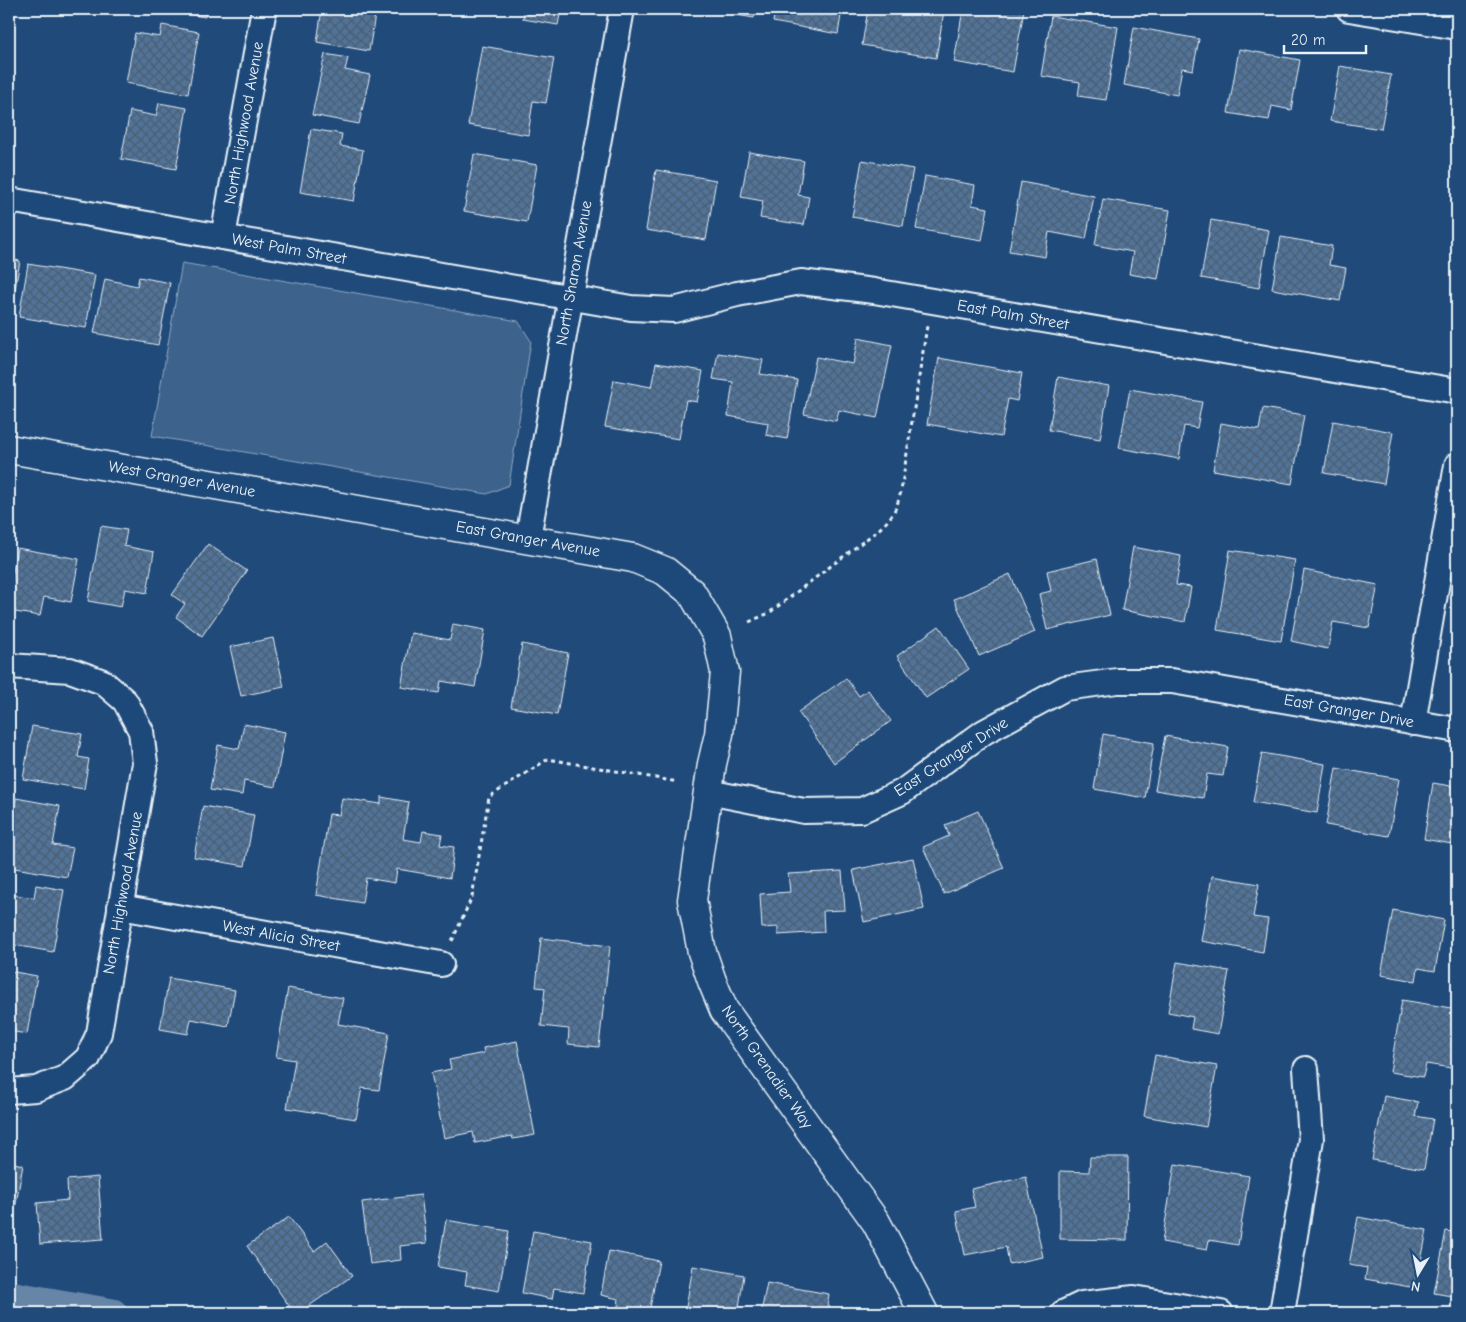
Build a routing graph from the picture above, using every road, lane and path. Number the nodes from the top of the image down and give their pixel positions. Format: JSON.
{"nodes":[{"id":1,"x":264,"y":9,"type":"edge"},
{"id":2,"x":622,"y":9,"type":"edge"},
{"id":3,"x":1349,"y":9,"type":"edge"},
{"id":4,"x":1457,"y":27,"type":"edge"},
{"id":5,"x":9,"y":200,"type":"edge"},
{"id":6,"x":223,"y":237,"type":"junction"},
{"id":7,"x":569,"y":297,"type":"junction"},
{"id":8,"x":932,"y":301,"type":"junction"},
{"id":9,"x":1457,"y":391,"type":"edge"},
{"id":10,"x":9,"y":449,"type":"edge"},
{"id":11,"x":1457,"y":465,"type":"edge"},
{"id":12,"x":355,"y":509,"type":"joint"},
{"id":13,"x":528,"y":538,"type":"junction"},
{"id":14,"x":692,"y":593,"type":"joint"},
{"id":15,"x":749,"y":622,"type":"dead end"},
{"id":16,"x":9,"y":666,"type":"edge"},
{"id":17,"x":1413,"y":723,"type":"junction"},
{"id":18,"x":1457,"y":730,"type":"edge"},
{"id":19,"x":678,"y":782,"type":"dead end"},
{"id":20,"x":708,"y":792,"type":"junction"},
{"id":21,"x":120,"y":907,"type":"junction"},
{"id":22,"x":441,"y":964,"type":"joint"},
{"id":23,"x":1306,"y":1068,"type":"dead end"},
{"id":24,"x":9,"y":1090,"type":"edge"},
{"id":25,"x":924,"y":1313,"type":"edge"},
{"id":26,"x":1064,"y":1313,"type":"edge"},
{"id":27,"x":1221,"y":1313,"type":"edge"},
{"id":28,"x":1282,"y":1313,"type":"edge"}],
"edges":[{"from":1,"to":6,"type":"street","name":"North Highwood Avenue"},
{"from":2,"to":7,"type":"street","name":"North Sharon Avenue"},
{"from":3,"to":4,"type":"street"},
{"from":5,"to":6,"type":"street","name":"West Palm Street"},
{"from":6,"to":7,"type":"street","name":"West Palm Street"},
{"from":7,"to":8,"type":"street","name":"East Palm Street"},
{"from":7,"to":13,"type":"street","name":"North Sharon Avenue"},
{"from":8,"to":9,"type":"street","name":"East Palm Street"},
{"from":8,"to":15,"type":"path"},
{"from":10,"to":12,"type":"street","name":"West Granger Avenue"},
{"from":11,"to":17,"type":"street"},
{"from":12,"to":13,"type":"street","name":"East Granger Avenue"},
{"from":13,"to":14,"type":"street","name":"East Granger Avenue"},
{"from":14,"to":20,"type":"street","name":"North Grenadier Way"},
{"from":16,"to":21,"type":"street","name":"North Highwood Avenue"},
{"from":17,"to":18,"type":"street","name":"East Granger Drive"},
{"from":17,"to":20,"type":"street","name":"East Granger Drive"},
{"from":19,"to":22,"type":"path"},
{"from":20,"to":25,"type":"street","name":"North Grenadier Way"},
{"from":21,"to":22,"type":"street","name":"West Alicia Street"},
{"from":21,"to":24,"type":"street","name":"North Highwood Avenue"},
{"from":23,"to":28,"type":"street"},
{"from":26,"to":27,"type":"street"}]}
